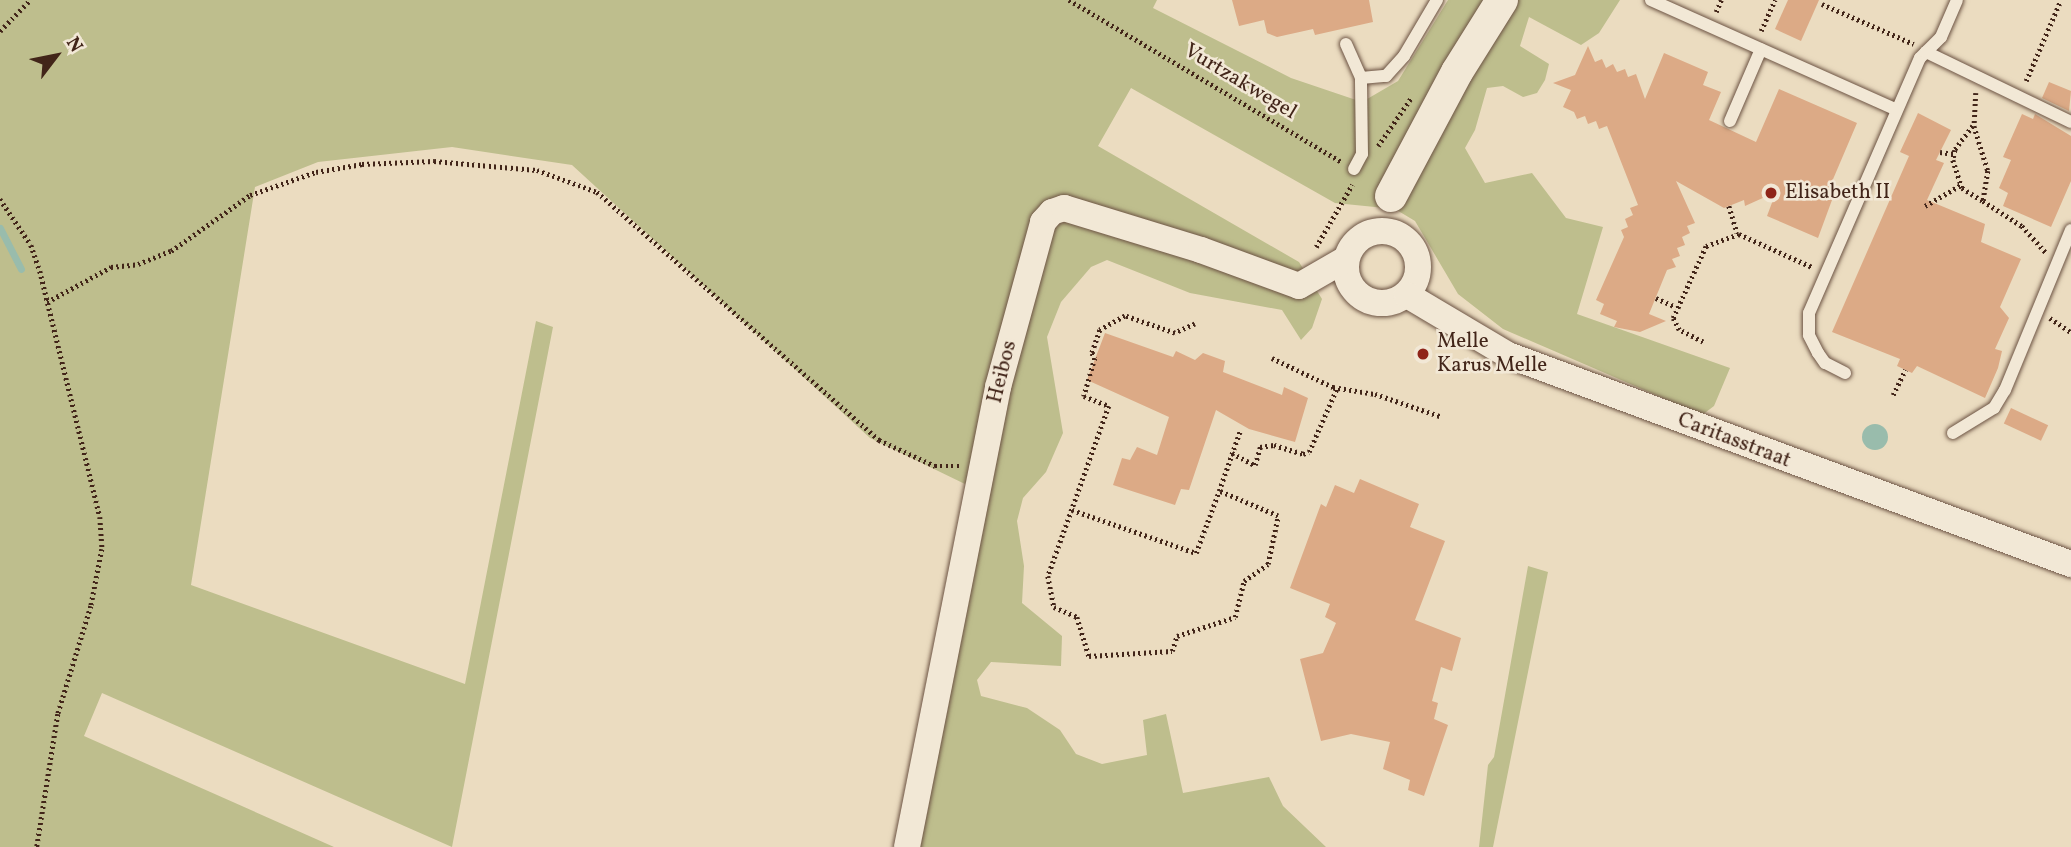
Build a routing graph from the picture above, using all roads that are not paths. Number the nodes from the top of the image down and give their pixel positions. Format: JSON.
{"nodes":[{"id":1,"x":1437,"y":0,"type":"edge"},
{"id":2,"x":1502,"y":0,"type":"edge"},
{"id":3,"x":1957,"y":0,"type":"edge"},
{"id":4,"x":1655,"y":1,"type":"edge"},
{"id":5,"x":1346,"y":44,"type":"dead end"},
{"id":6,"x":1758,"y":48,"type":"junction"},
{"id":7,"x":1926,"y":52,"type":"junction"},
{"id":8,"x":1361,"y":78,"type":"junction"},
{"id":9,"x":1897,"y":110,"type":"junction"},
{"id":10,"x":1730,"y":121,"type":"dead end"},
{"id":11,"x":2071,"y":122,"type":"edge"},
{"id":12,"x":1356,"y":172,"type":"road end"},
{"id":13,"x":1391,"y":196,"type":"joint"},
{"id":14,"x":1389,"y":228,"type":"junction"},
{"id":15,"x":2071,"y":230,"type":"edge"},
{"id":16,"x":1346,"y":259,"type":"junction"},
{"id":17,"x":1407,"y":295,"type":"junction"},
{"id":18,"x":1845,"y":373,"type":"dead end"},
{"id":19,"x":1953,"y":433,"type":"dead end"},
{"id":20,"x":2071,"y":564,"type":"edge"},
{"id":21,"x":907,"y":847,"type":"edge"}],
"edges":[{"from":1,"to":8,"type":"lane"},
{"from":2,"to":13,"type":"street"},
{"from":3,"to":7,"type":"lane"},
{"from":4,"to":6,"type":"lane"},
{"from":5,"to":8,"type":"lane"},
{"from":6,"to":9,"type":"lane"},
{"from":6,"to":10,"type":"lane"},
{"from":7,"to":9,"type":"lane"},
{"from":7,"to":11,"type":"lane"},
{"from":8,"to":12,"type":"lane"},
{"from":9,"to":18,"type":"lane"},
{"from":13,"to":14,"type":"street"},
{"from":14,"to":16,"type":"street"},
{"from":14,"to":17,"type":"street"},
{"from":15,"to":19,"type":"lane"},
{"from":16,"to":17,"type":"street"},
{"from":16,"to":21,"type":"street","name":"Heibos"},
{"from":17,"to":20,"type":"street","name":"Caritasstraat"}]}
